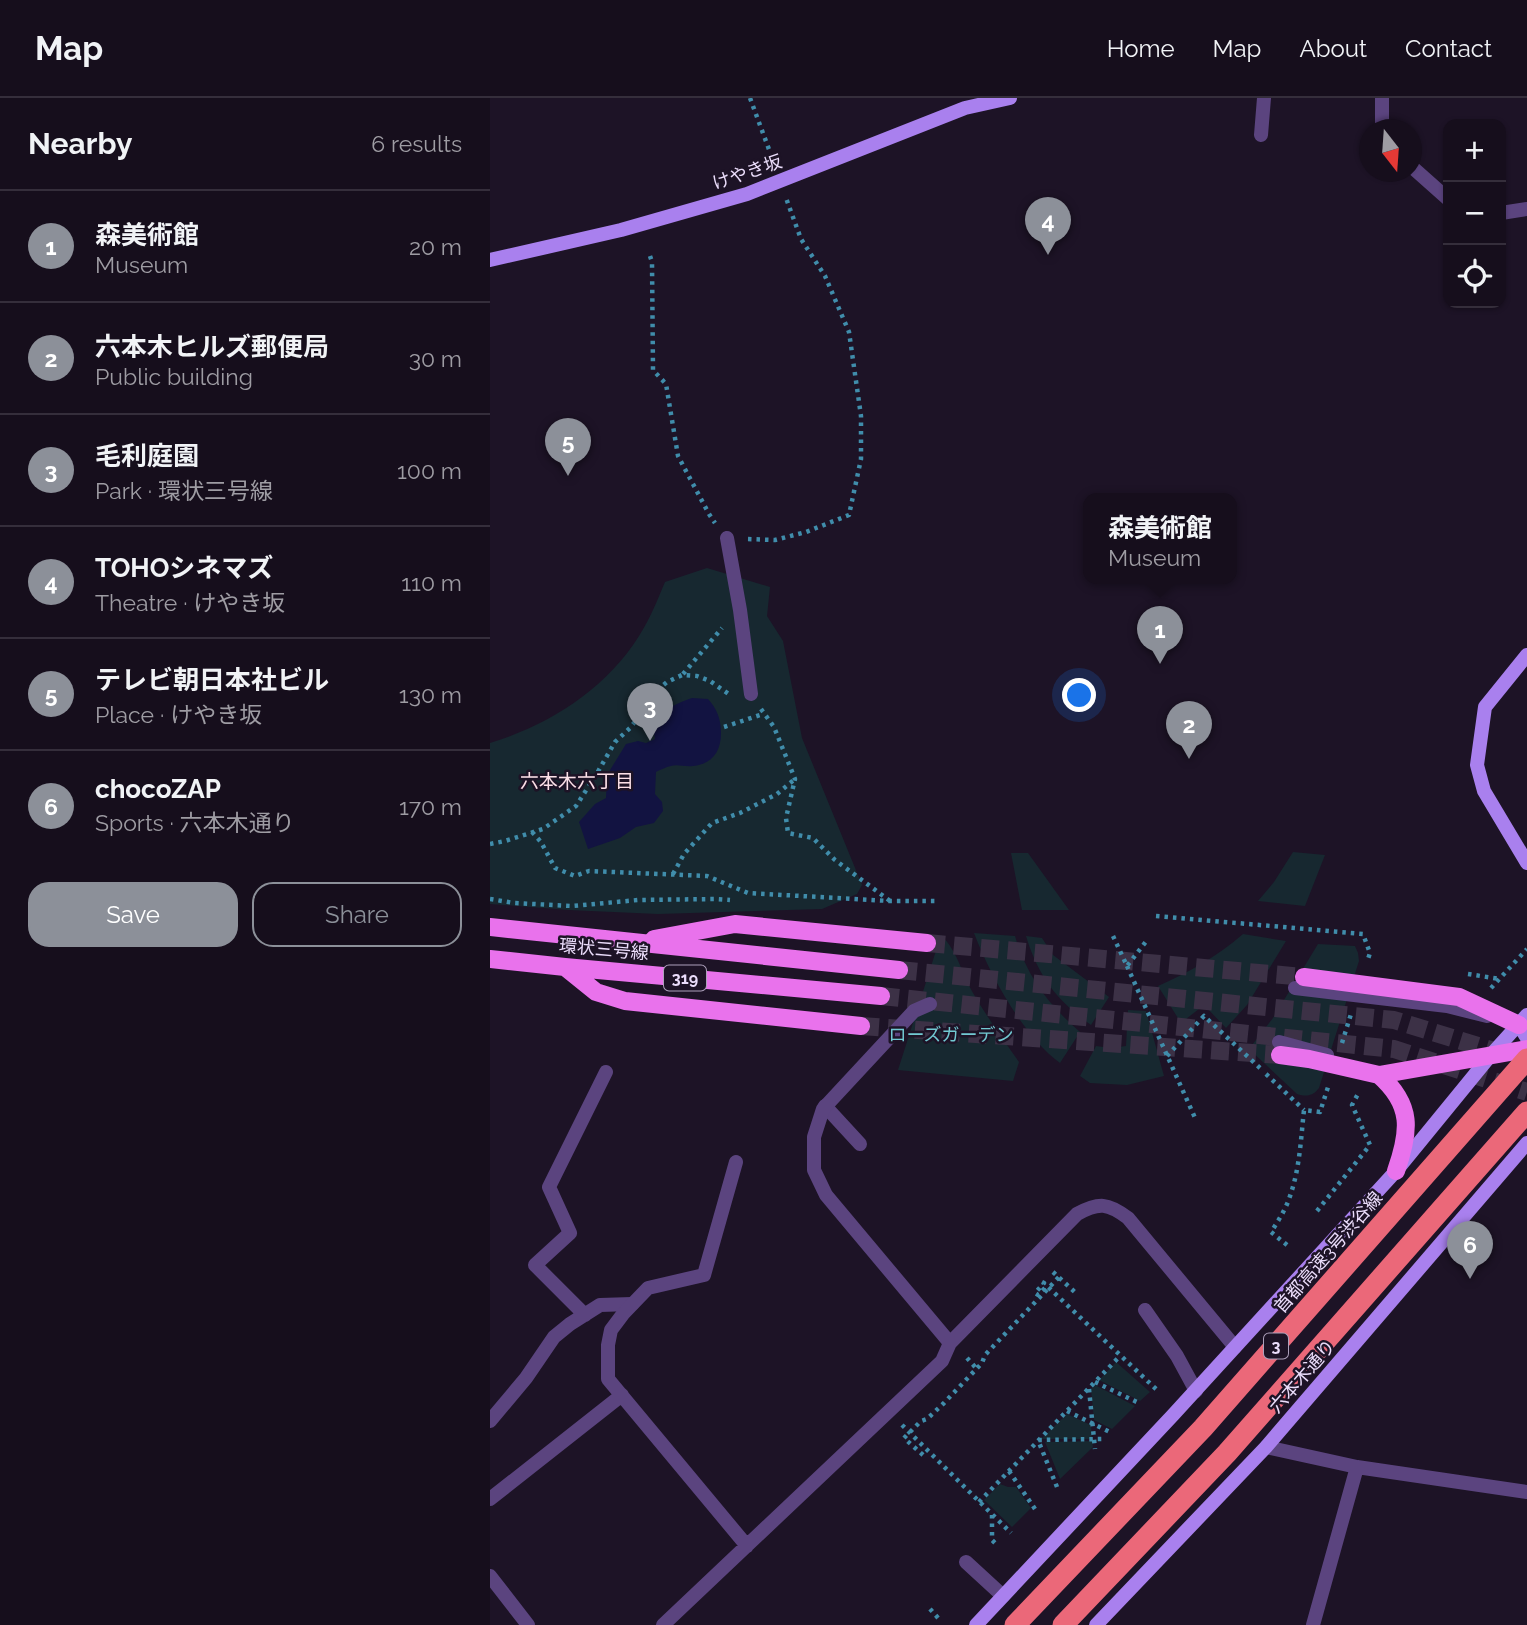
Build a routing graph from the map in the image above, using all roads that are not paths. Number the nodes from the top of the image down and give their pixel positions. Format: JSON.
{"nodes":[{"id":1,"x":1010,"y":98,"type":"edge"},
{"id":2,"x":1264,"y":98,"type":"edge"},
{"id":3,"x":1382,"y":98,"type":"edge"},
{"id":4,"x":1382,"y":119,"type":"edge"},
{"id":5,"x":1261,"y":135,"type":"dead end"},
{"id":6,"x":1422,"y":176,"type":"edge"},
{"id":7,"x":1443,"y":195,"type":"edge"},
{"id":8,"x":1527,"y":209,"type":"edge"},
{"id":9,"x":1506,"y":212,"type":"edge"},
{"id":10,"x":490,"y":260,"type":"edge"},
{"id":11,"x":727,"y":538,"type":"road end"},
{"id":12,"x":1527,"y":655,"type":"edge"},
{"id":13,"x":751,"y":694,"type":"road end"},
{"id":14,"x":1527,"y":863,"type":"edge"},
{"id":15,"x":490,"y":927,"type":"edge"},
{"id":16,"x":633,"y":943,"type":"junction"},
{"id":17,"x":927,"y":943,"type":"tunnel mouth"},
{"id":18,"x":490,"y":959,"type":"edge"},
{"id":19,"x":565,"y":967,"type":"junction"},
{"id":20,"x":899,"y":970,"type":"tunnel mouth"},
{"id":21,"x":1300,"y":983,"type":"joint"},
{"id":22,"x":881,"y":996,"type":"tunnel mouth"},
{"id":23,"x":930,"y":1004,"type":"dead end"},
{"id":24,"x":861,"y":1026,"type":"tunnel mouth"},
{"id":25,"x":1524,"y":1026,"type":"edge"},
{"id":26,"x":1280,"y":1048,"type":"tunnel mouth"},
{"id":27,"x":1527,"y":1049,"type":"edge"},
{"id":28,"x":1490,"y":1056,"type":"junction"},
{"id":29,"x":1527,"y":1059,"type":"edge"},
{"id":30,"x":606,"y":1072,"type":"dead end"},
{"id":31,"x":1379,"y":1075,"type":"junction"},
{"id":32,"x":825,"y":1106,"type":"junction"},
{"id":33,"x":1527,"y":1112,"type":"edge"},
{"id":34,"x":1527,"y":1143,"type":"edge"},
{"id":35,"x":860,"y":1144,"type":"dead end"},
{"id":36,"x":736,"y":1162,"type":"dead end"},
{"id":37,"x":1395,"y":1171,"type":"junction"},
{"id":38,"x":632,"y":1304,"type":"junction"},
{"id":39,"x":1145,"y":1310,"type":"dead end"},
{"id":40,"x":585,"y":1315,"type":"junction"},
{"id":41,"x":950,"y":1343,"type":"junction"},
{"id":42,"x":1235,"y":1347,"type":"junction"},
{"id":43,"x":1196,"y":1391,"type":"junction"},
{"id":44,"x":622,"y":1395,"type":"junction"},
{"id":45,"x":490,"y":1420,"type":"edge"},
{"id":46,"x":1266,"y":1447,"type":"junction"},
{"id":47,"x":1357,"y":1467,"type":"junction"},
{"id":48,"x":1527,"y":1492,"type":"edge"},
{"id":49,"x":490,"y":1499,"type":"edge"},
{"id":50,"x":747,"y":1546,"type":"junction"},
{"id":51,"x":966,"y":1562,"type":"dead end"},
{"id":52,"x":490,"y":1576,"type":"edge"},
{"id":53,"x":1003,"y":1596,"type":"junction"},
{"id":54,"x":679,"y":1620,"type":"edge"},
{"id":55,"x":528,"y":1625,"type":"edge"},
{"id":56,"x":663,"y":1625,"type":"edge"},
{"id":57,"x":976,"y":1625,"type":"edge"},
{"id":58,"x":1016,"y":1625,"type":"edge"},
{"id":59,"x":1063,"y":1625,"type":"edge"},
{"id":60,"x":1096,"y":1625,"type":"edge"},
{"id":61,"x":1313,"y":1625,"type":"edge"}],
"edges":[{"from":1,"to":10,"type":"main road","name":"けやき坂"},
{"from":2,"to":5,"type":"street"},
{"from":3,"to":4,"type":"street"},
{"from":6,"to":7,"type":"street"},
{"from":8,"to":9,"type":"street"},
{"from":11,"to":13,"type":"street"},
{"from":12,"to":14,"type":"main road"},
{"from":15,"to":16,"type":"main road","name":"環状三号線","number":"319"},
{"from":16,"to":17,"type":"main road"},
{"from":16,"to":20,"type":"main road","number":"319"},
{"from":18,"to":19,"type":"main road","name":"環状三号線","number":"319"},
{"from":19,"to":22,"type":"main road","name":"環状三号線","number":"319"},
{"from":19,"to":24,"type":"main road"},
{"from":21,"to":25,"type":"street"},
{"from":21,"to":25,"type":"main road"},
{"from":23,"to":32,"type":"street"},
{"from":25,"to":28,"type":"main road"},
{"from":26,"to":31,"type":"main road"},
{"from":27,"to":28,"type":"main road"},
{"from":28,"to":31,"type":"main road"},
{"from":28,"to":37,"type":"main road"},
{"from":29,"to":58,"type":"highway","name":"首都高速3号渋谷線","number":"3"},
{"from":30,"to":40,"type":"street"},
{"from":31,"to":37,"type":"main road"},
{"from":32,"to":35,"type":"street"},
{"from":32,"to":41,"type":"street"},
{"from":33,"to":59,"type":"highway","number":"3"},
{"from":34,"to":46,"type":"main road","name":"六本木通り"},
{"from":36,"to":38,"type":"street"},
{"from":37,"to":42,"type":"main road"},
{"from":38,"to":40,"type":"street"},
{"from":38,"to":44,"type":"street"},
{"from":39,"to":43,"type":"street"},
{"from":40,"to":45,"type":"street"},
{"from":41,"to":42,"type":"street"},
{"from":41,"to":50,"type":"street"},
{"from":42,"to":43,"type":"main road"},
{"from":43,"to":53,"type":"main road"},
{"from":44,"to":49,"type":"street"},
{"from":44,"to":50,"type":"street"},
{"from":46,"to":47,"type":"street"},
{"from":46,"to":60,"type":"main road","name":"六本木通り"},
{"from":47,"to":48,"type":"street"},
{"from":47,"to":61,"type":"street"},
{"from":50,"to":54,"type":"street"},
{"from":51,"to":53,"type":"street"},
{"from":52,"to":55,"type":"street"},
{"from":53,"to":57,"type":"main road"},
{"from":54,"to":56,"type":"street"}]}
